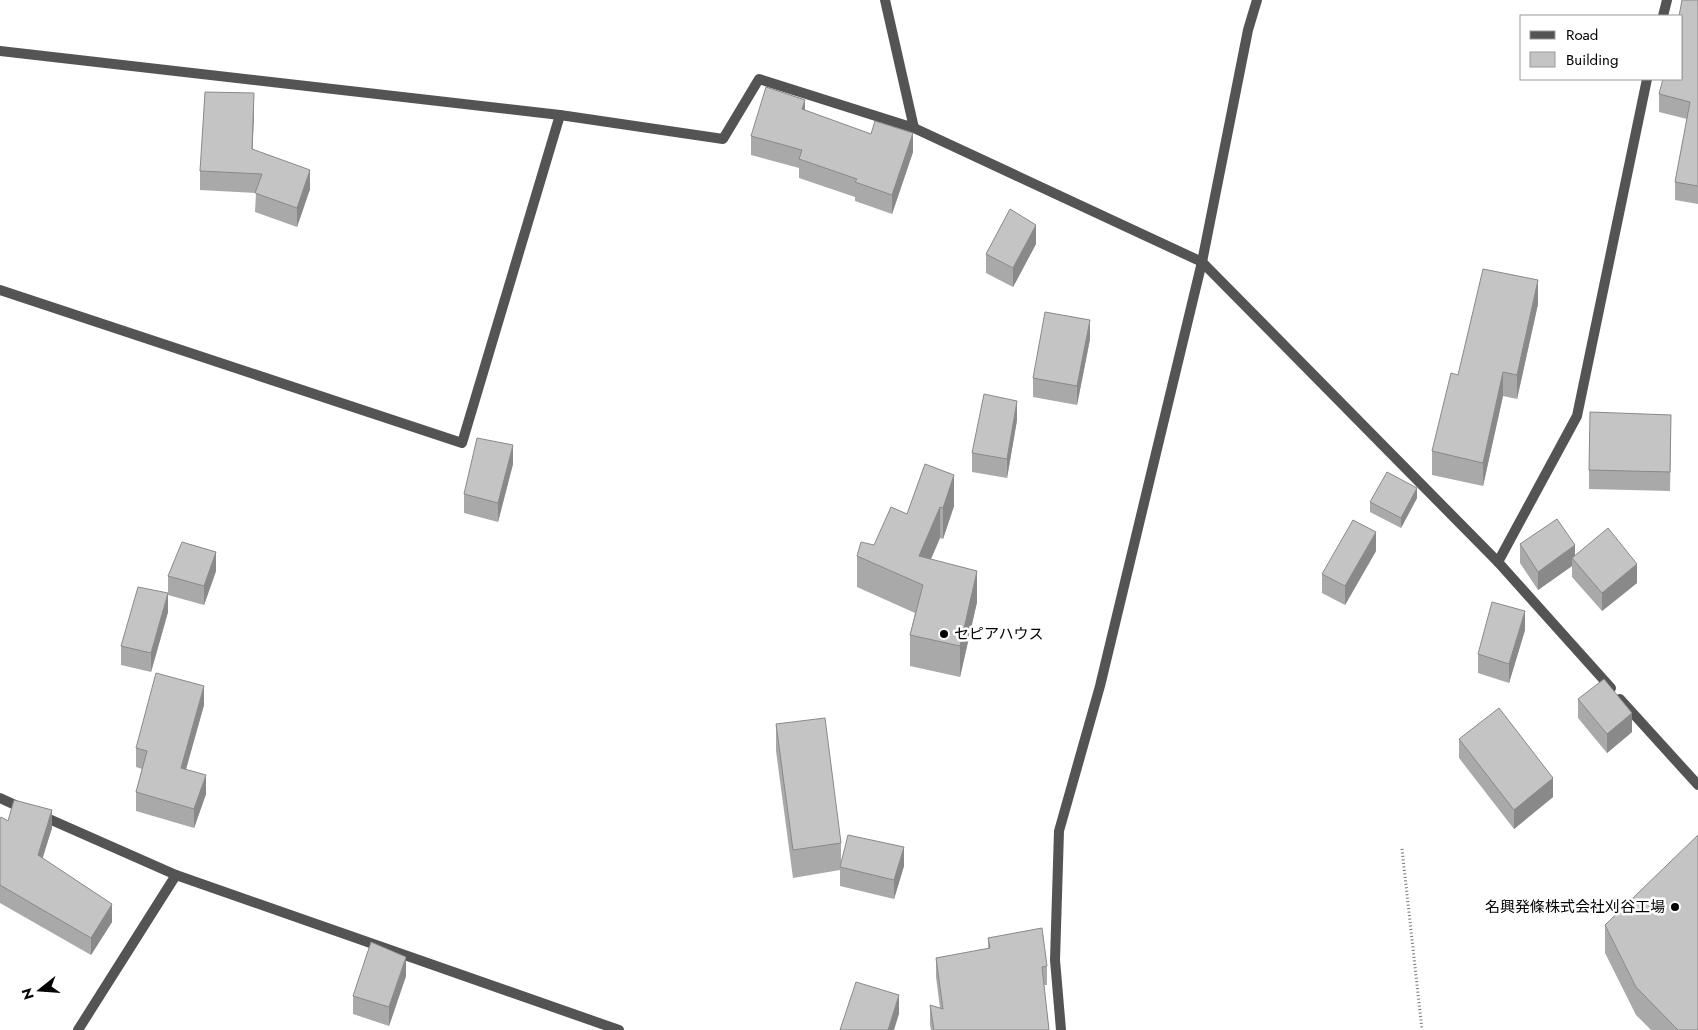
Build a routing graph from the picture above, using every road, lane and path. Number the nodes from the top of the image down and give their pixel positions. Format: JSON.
{"nodes":[{"id":1,"x":885,"y":0,"type":"edge"},
{"id":2,"x":1257,"y":0,"type":"edge"},
{"id":3,"x":1667,"y":0,"type":"edge"},
{"id":4,"x":1663,"y":15,"type":"edge"},
{"id":5,"x":0,"y":51,"type":"edge"},
{"id":6,"x":1647,"y":80,"type":"edge"},
{"id":7,"x":560,"y":115,"type":"junction"},
{"id":8,"x":914,"y":128,"type":"junction"},
{"id":9,"x":1202,"y":262,"type":"junction"},
{"id":10,"x":0,"y":290,"type":"edge"},
{"id":11,"x":1498,"y":562,"type":"junction"},
{"id":12,"x":1698,"y":785,"type":"edge"},
{"id":13,"x":0,"y":798,"type":"edge"},
{"id":14,"x":1402,"y":849,"type":"dead end"},
{"id":15,"x":176,"y":875,"type":"junction"},
{"id":16,"x":78,"y":1030,"type":"edge"},
{"id":17,"x":619,"y":1030,"type":"edge"},
{"id":18,"x":1061,"y":1030,"type":"edge"},
{"id":19,"x":1422,"y":1030,"type":"edge"}],
"edges":[{"from":1,"to":8,"type":"street"},
{"from":2,"to":9,"type":"street"},
{"from":3,"to":4,"type":"street"},
{"from":5,"to":7,"type":"street"},
{"from":6,"to":11,"type":"street"},
{"from":7,"to":8,"type":"street"},
{"from":7,"to":10,"type":"street"},
{"from":8,"to":9,"type":"street"},
{"from":9,"to":11,"type":"street"},
{"from":9,"to":18,"type":"street"},
{"from":11,"to":12,"type":"street"},
{"from":13,"to":15,"type":"street"},
{"from":14,"to":19,"type":"path"},
{"from":15,"to":16,"type":"street"},
{"from":15,"to":17,"type":"street"}]}
